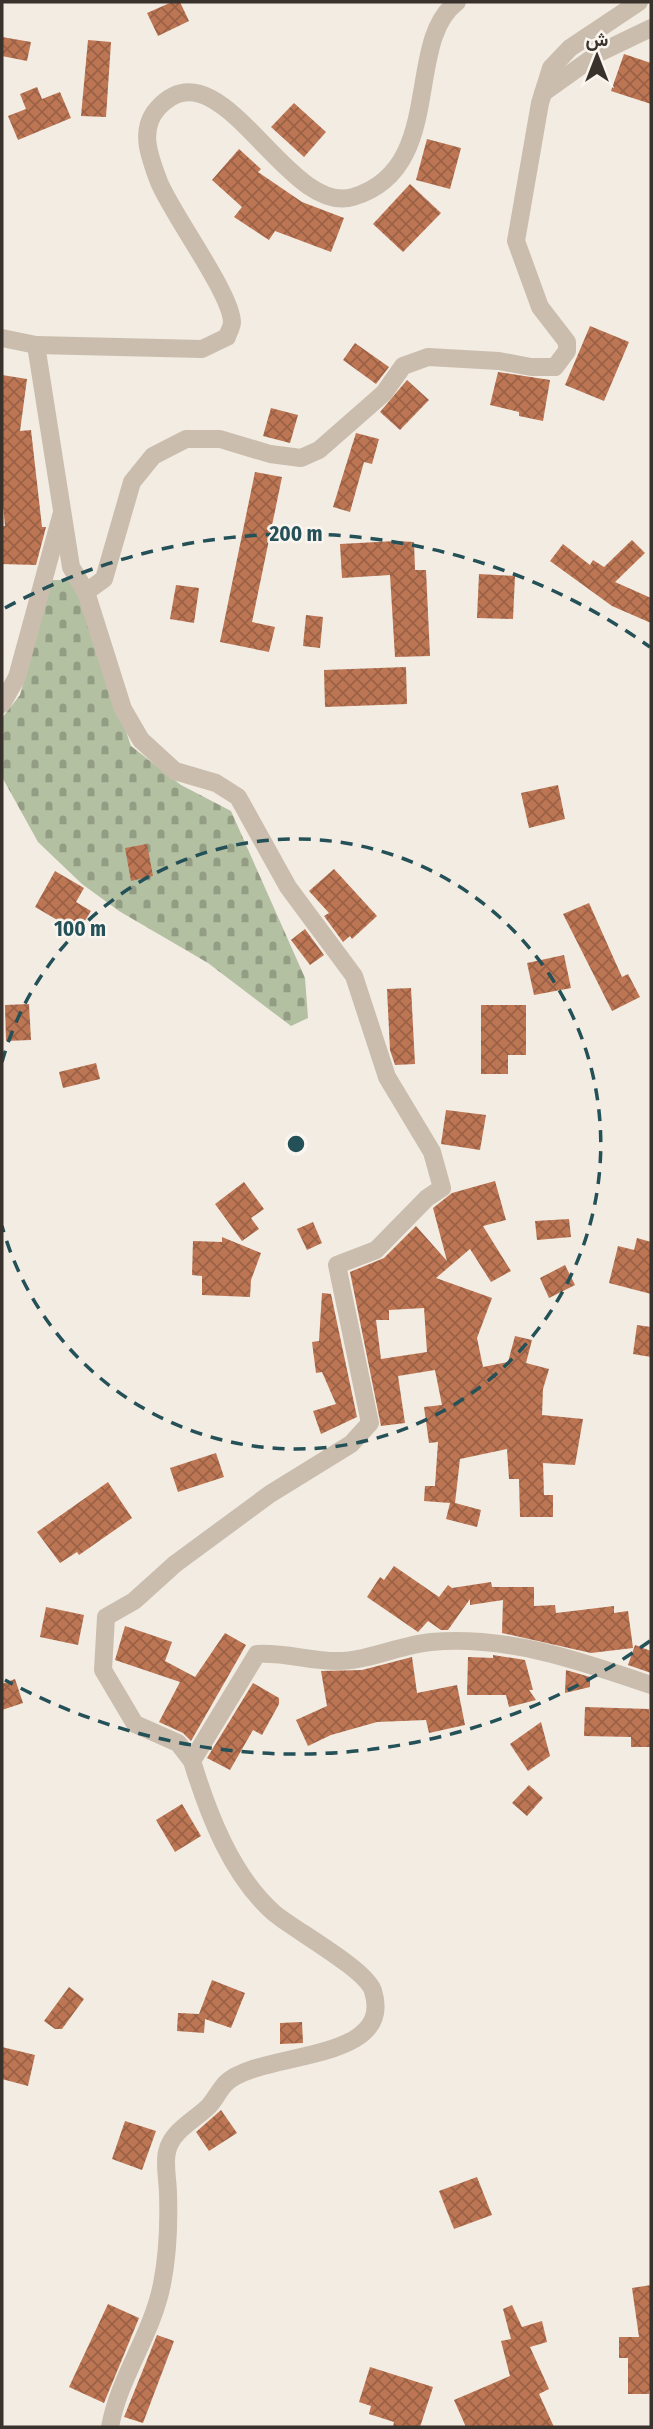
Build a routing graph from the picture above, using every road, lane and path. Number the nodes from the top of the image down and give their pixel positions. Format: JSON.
{"nodes":[{"id":1,"x":457,"y":2,"type":"edge"},
{"id":2,"x":639,"y":2,"type":"edge"},
{"id":3,"x":651,"y":28,"type":"edge"},
{"id":4,"x":543,"y":93,"type":"junction"},
{"id":5,"x":2,"y":338,"type":"edge"},
{"id":6,"x":36,"y":345,"type":"junction"},
{"id":7,"x":64,"y":506,"type":"junction"},
{"id":8,"x":86,"y":592,"type":"junction"},
{"id":9,"x":2,"y":704,"type":"edge"},
{"id":10,"x":651,"y":1685,"type":"edge"},
{"id":11,"x":192,"y":1761,"type":"junction"},
{"id":12,"x":110,"y":2427,"type":"edge"}],
"edges":[{"from":1,"to":6,"type":"street"},
{"from":2,"to":4,"type":"street"},
{"from":3,"to":4,"type":"street"},
{"from":4,"to":8,"type":"street"},
{"from":5,"to":6,"type":"street"},
{"from":6,"to":7,"type":"street"},
{"from":7,"to":8,"type":"street"},
{"from":7,"to":9,"type":"street"},
{"from":8,"to":11,"type":"street"},
{"from":10,"to":11,"type":"street"},
{"from":11,"to":12,"type":"street"}]}
